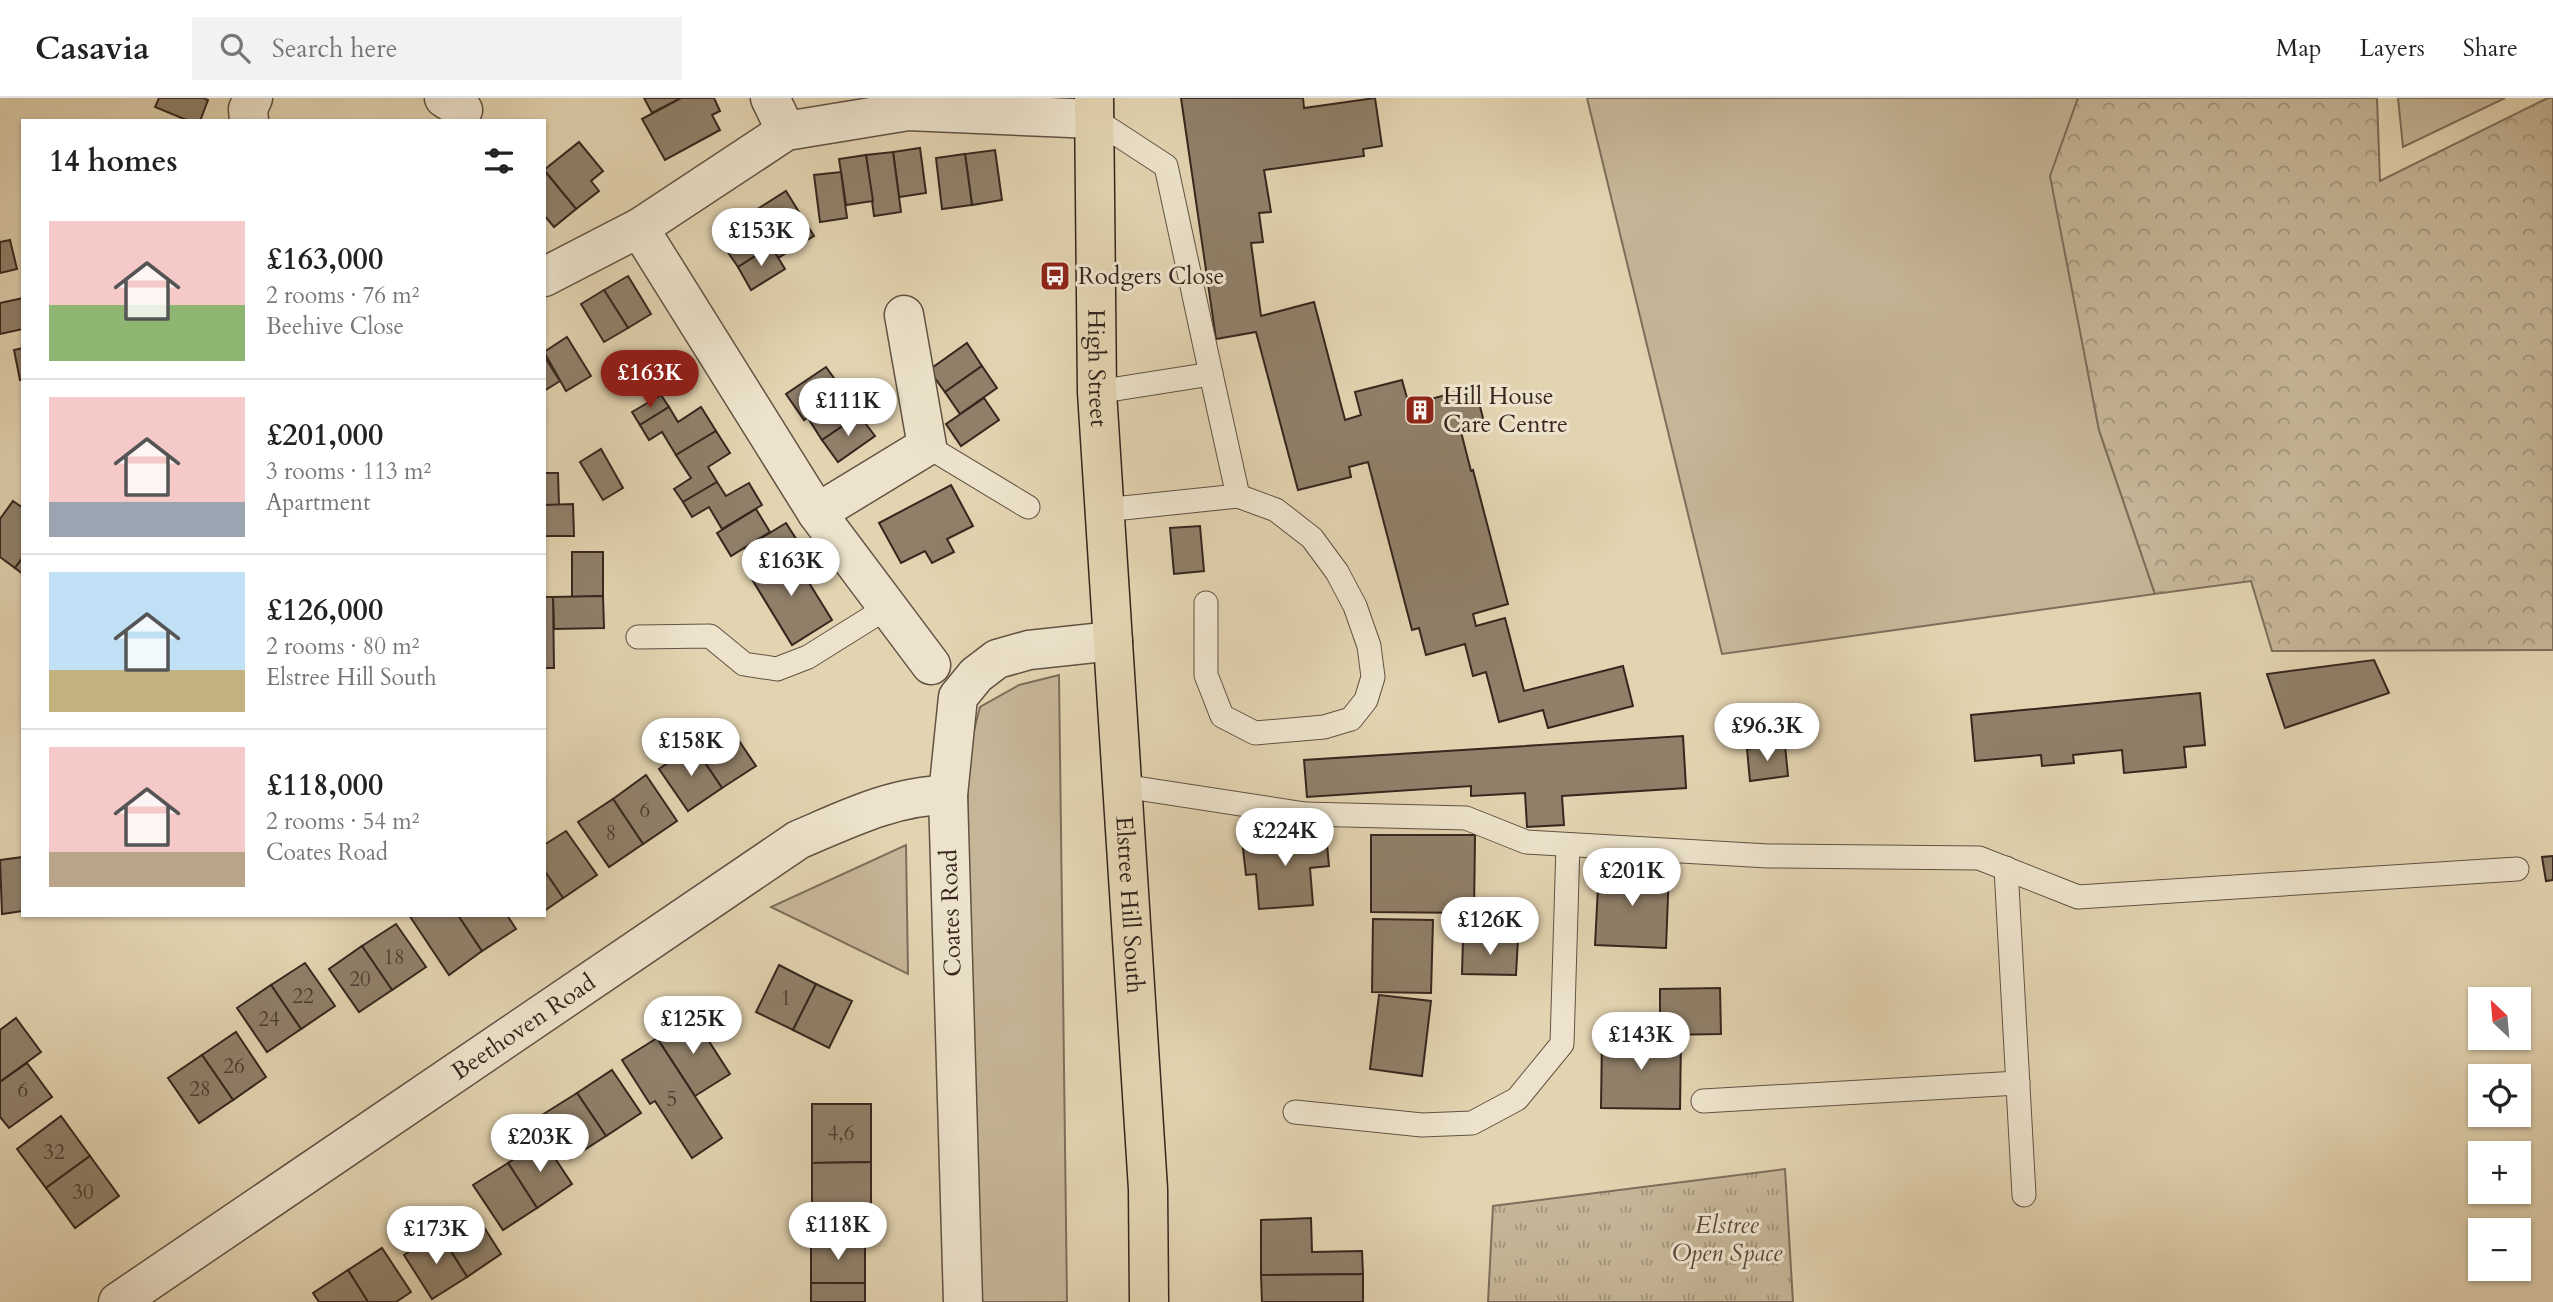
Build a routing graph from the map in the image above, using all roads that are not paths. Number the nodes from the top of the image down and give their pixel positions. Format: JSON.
{"nodes":[{"id":1,"x":253,"y":98,"type":"edge"},
{"id":2,"x":1094,"y":108,"type":"edge"},
{"id":3,"x":778,"y":115,"type":"edge"},
{"id":4,"x":249,"y":119,"type":"edge"},
{"id":5,"x":639,"y":228,"type":"junction"},
{"id":6,"x":546,"y":276,"type":"edge"},
{"id":7,"x":904,"y":315,"type":"dead end"},
{"id":8,"x":1211,"y":374,"type":"junction"},
{"id":9,"x":1097,"y":392,"type":"junction"},
{"id":10,"x":927,"y":446,"type":"junction"},
{"id":11,"x":1238,"y":496,"type":"junction"},
{"id":12,"x":1028,"y":507,"type":"dead end"},
{"id":13,"x":1104,"y":510,"type":"junction"},
{"id":14,"x":817,"y":513,"type":"junction"},
{"id":15,"x":1206,"y":603,"type":"dead end"},
{"id":16,"x":888,"y":607,"type":"junction"},
{"id":17,"x":639,"y":637,"type":"dead end"},
{"id":18,"x":1113,"y":641,"type":"junction"},
{"id":19,"x":932,"y":665,"type":"dead end"},
{"id":20,"x":1123,"y":786,"type":"junction"},
{"id":21,"x":948,"y":795,"type":"junction"},
{"id":22,"x":1568,"y":845,"type":"junction"},
{"id":23,"x":2006,"y":869,"type":"junction"},
{"id":24,"x":2517,"y":869,"type":"dead end"},
{"id":25,"x":2018,"y":1083,"type":"junction"},
{"id":26,"x":1703,"y":1101,"type":"dead end"},
{"id":27,"x":1296,"y":1112,"type":"dead end"},
{"id":28,"x":2024,"y":1195,"type":"dead end"},
{"id":29,"x":118,"y":1302,"type":"edge"},
{"id":30,"x":963,"y":1302,"type":"edge"},
{"id":31,"x":1149,"y":1302,"type":"edge"}],
"edges":[{"from":1,"to":4,"type":"street"},
{"from":2,"to":3,"type":"street"},
{"from":2,"to":8,"type":"lane"},
{"from":2,"to":9,"type":"main road","name":"High Street"},
{"from":3,"to":5,"type":"street"},
{"from":5,"to":6,"type":"street"},
{"from":5,"to":14,"type":"street"},
{"from":7,"to":10,"type":"street"},
{"from":8,"to":9,"type":"lane"},
{"from":8,"to":11,"type":"lane"},
{"from":9,"to":13,"type":"main road","name":"High Street"},
{"from":10,"to":12,"type":"lane"},
{"from":10,"to":14,"type":"street"},
{"from":11,"to":13,"type":"lane"},
{"from":11,"to":15,"type":"lane"},
{"from":13,"to":18,"type":"main road","name":"Elstree Hill South"},
{"from":14,"to":16,"type":"street"},
{"from":16,"to":17,"type":"lane"},
{"from":16,"to":19,"type":"street"},
{"from":18,"to":20,"type":"main road","name":"Elstree Hill South"},
{"from":18,"to":21,"type":"street","name":"Coates Road"},
{"from":20,"to":22,"type":"lane"},
{"from":20,"to":31,"type":"main road","name":"Elstree Hill South"},
{"from":21,"to":29,"type":"street","name":"Beethoven Road"},
{"from":21,"to":30,"type":"street","name":"Coates Road"},
{"from":22,"to":23,"type":"lane"},
{"from":22,"to":27,"type":"lane"},
{"from":23,"to":24,"type":"lane"},
{"from":23,"to":25,"type":"lane"},
{"from":25,"to":26,"type":"lane"},
{"from":25,"to":28,"type":"lane"}]}
